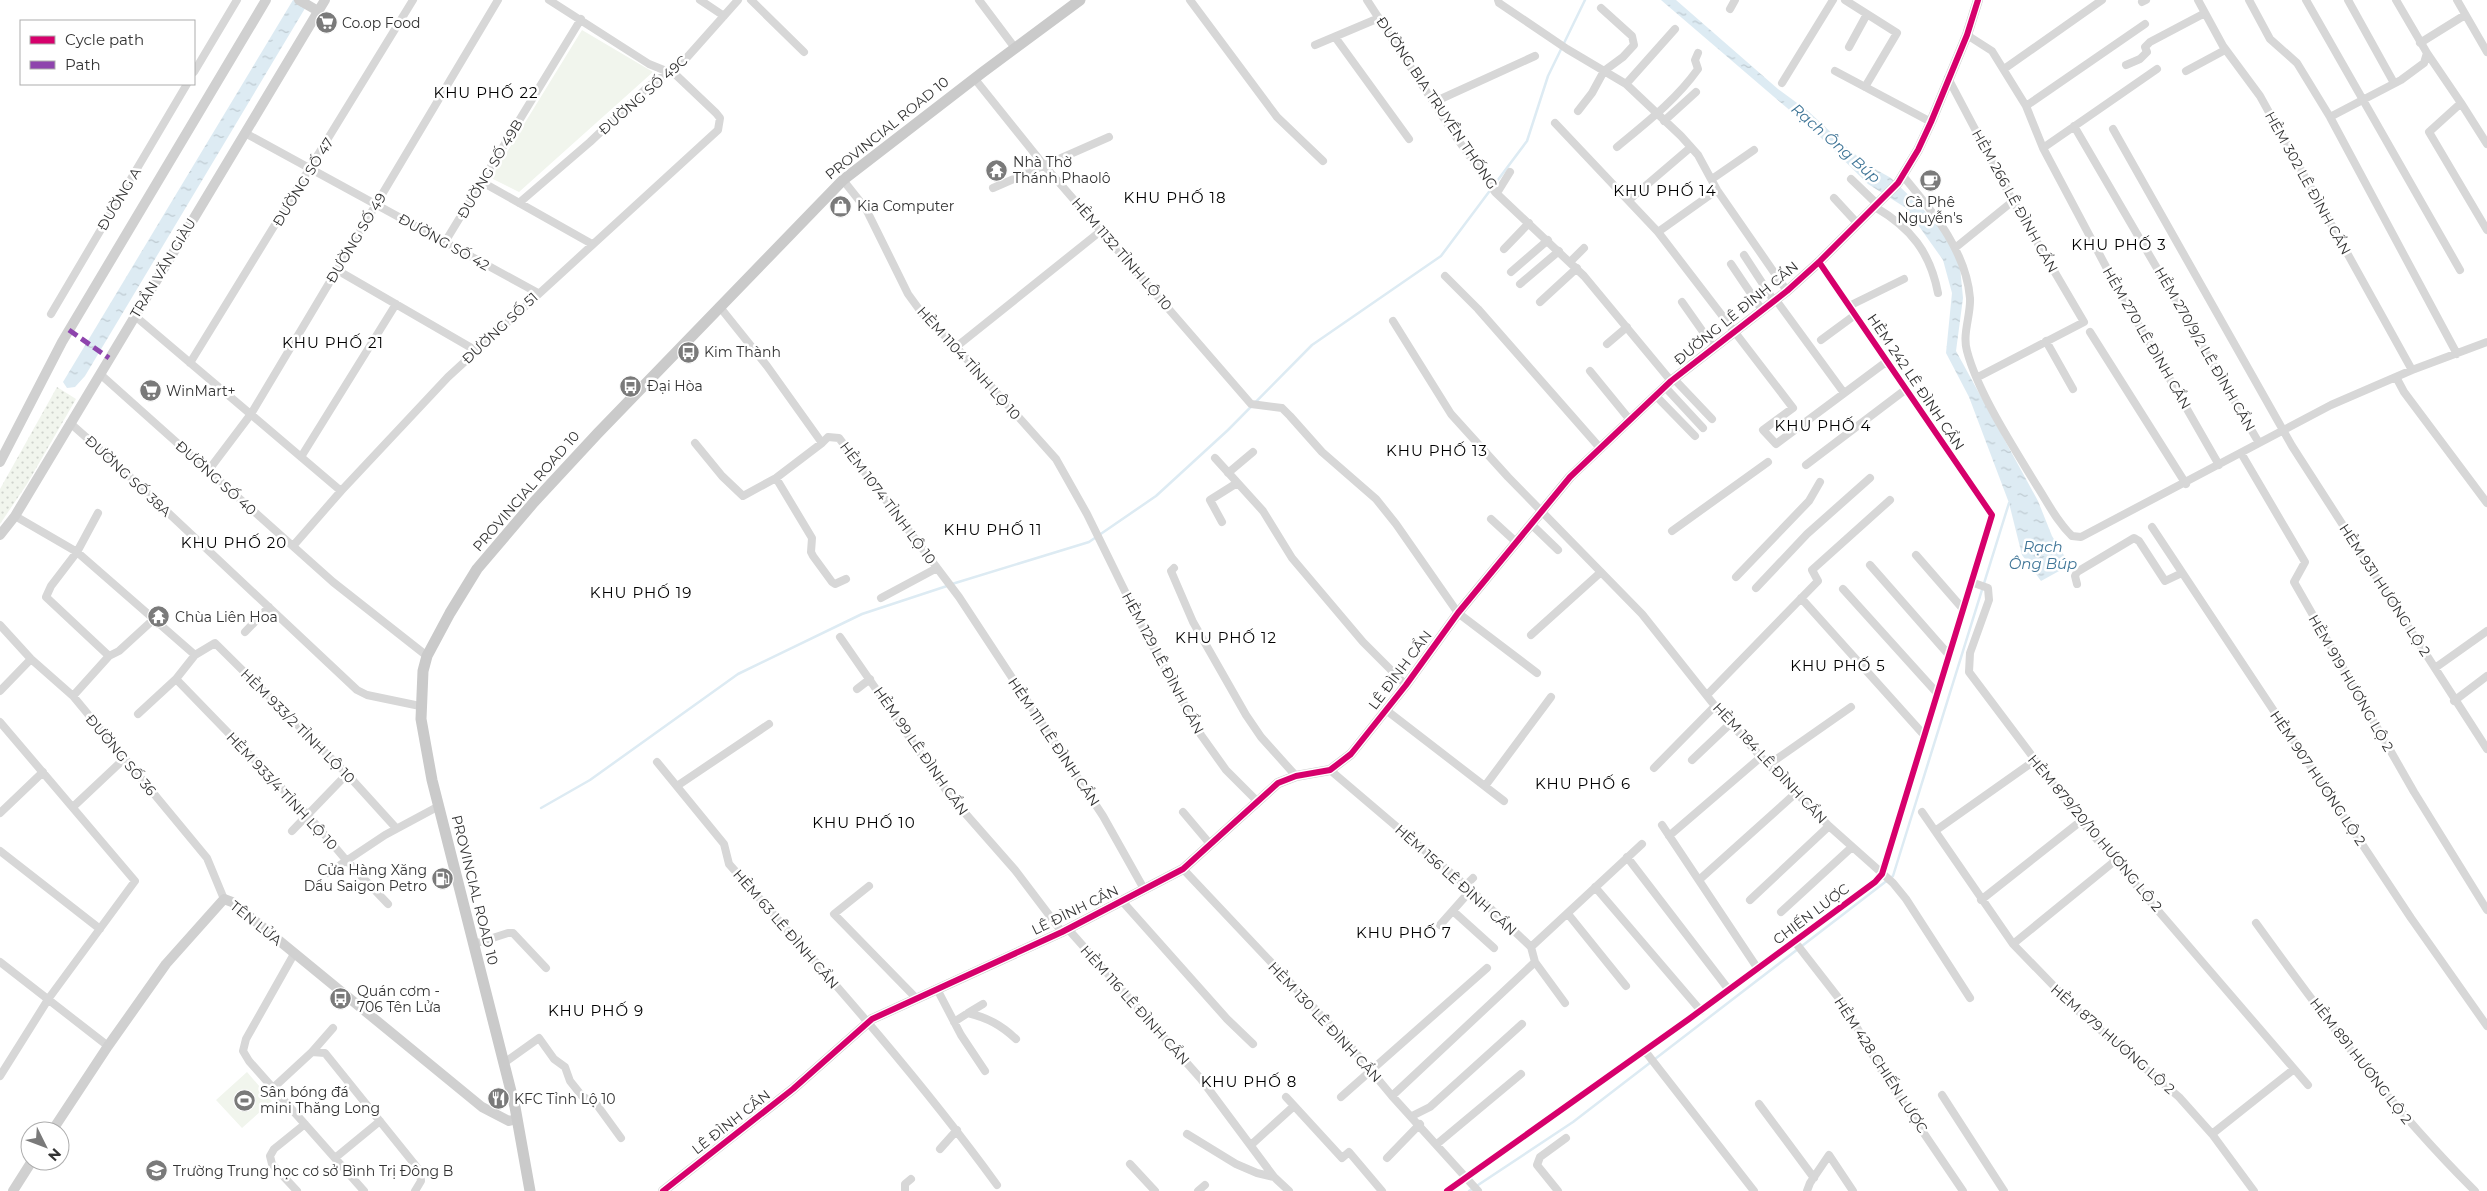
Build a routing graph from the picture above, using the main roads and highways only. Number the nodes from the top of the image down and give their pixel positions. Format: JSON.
{"nodes":[{"id":1,"x":1080,"y":0,"type":"edge"},
{"id":2,"x":530,"y":1191,"type":"edge"}],
"edges":[{"from":1,"to":2,"type":"main road","name":"PROVINCIAL ROAD 10"}]}
